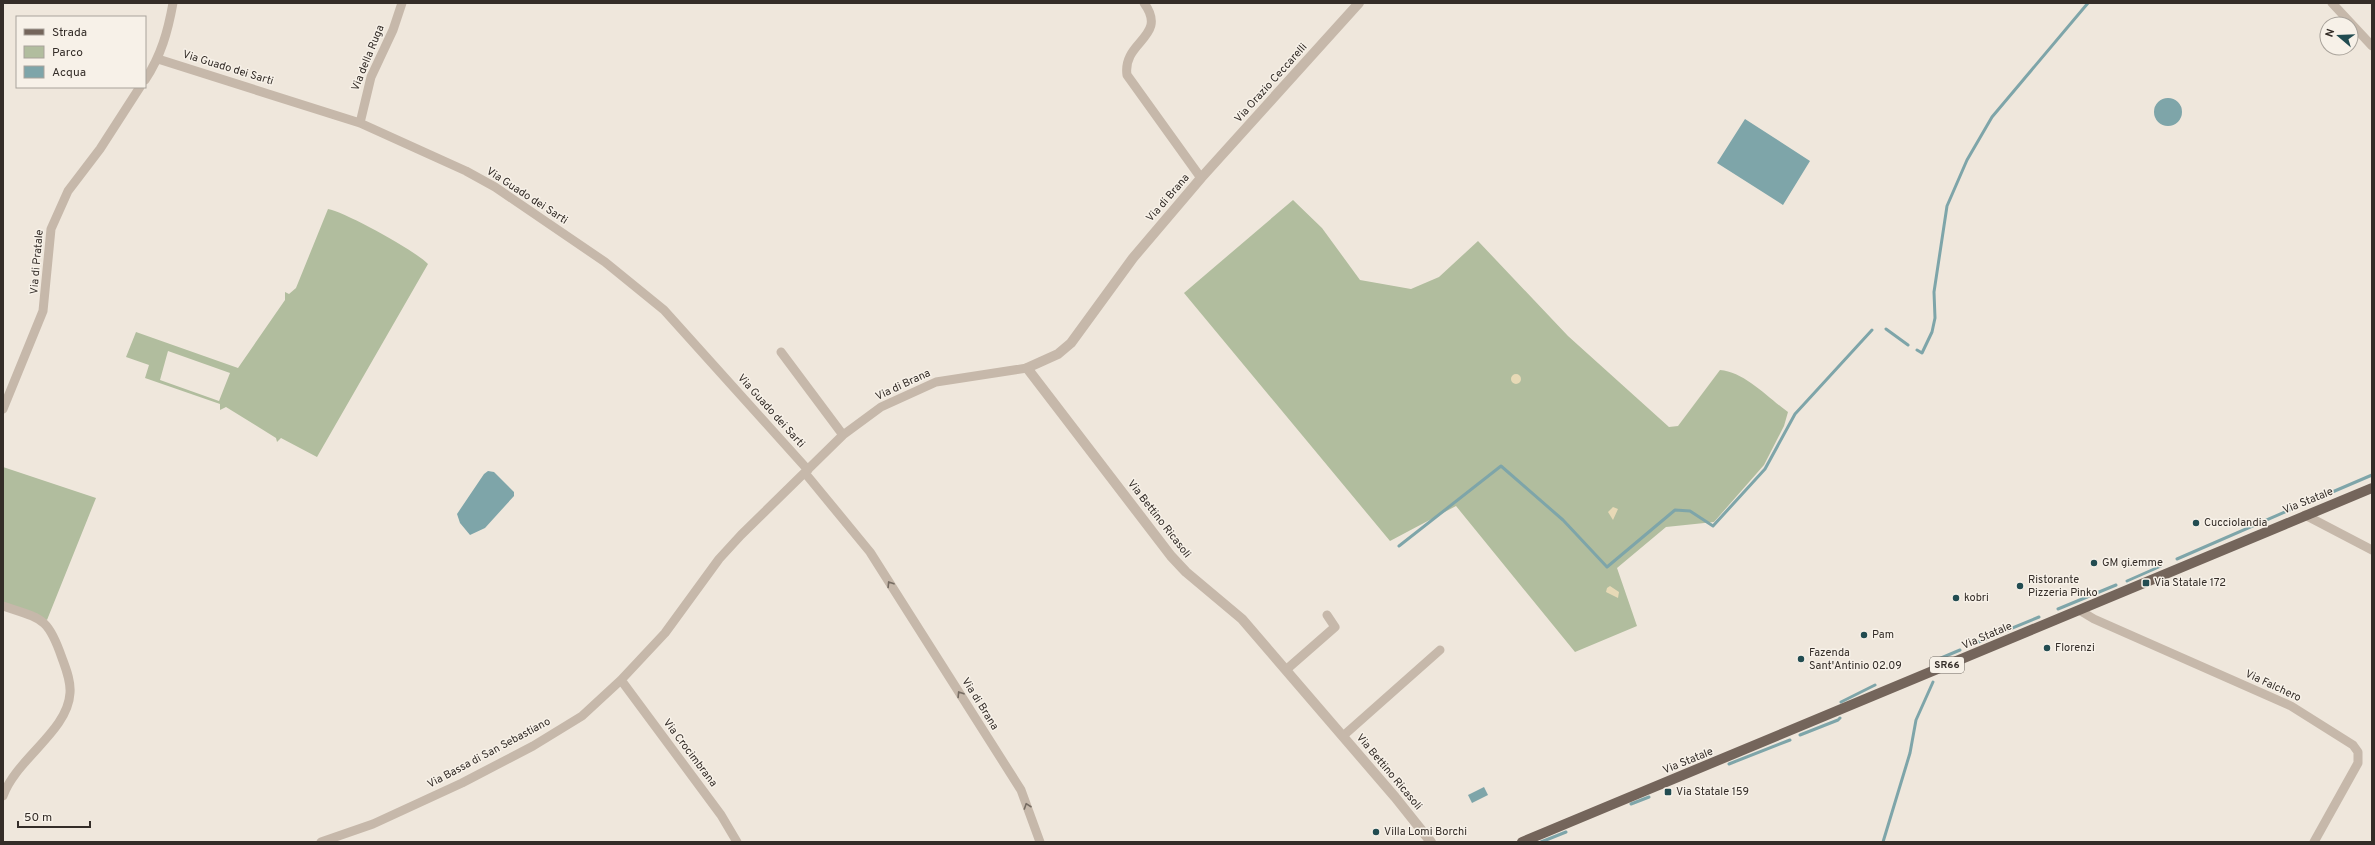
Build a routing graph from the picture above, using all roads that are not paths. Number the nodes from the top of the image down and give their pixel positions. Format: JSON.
{"nodes":[{"id":1,"x":173,"y":3,"type":"edge"},
{"id":2,"x":402,"y":3,"type":"edge"},
{"id":3,"x":1144,"y":3,"type":"edge"},
{"id":4,"x":1359,"y":3,"type":"edge"},
{"id":5,"x":2332,"y":3,"type":"edge"},
{"id":6,"x":2372,"y":46,"type":"edge"},
{"id":7,"x":158,"y":59,"type":"junction"},
{"id":8,"x":146,"y":78,"type":"edge"},
{"id":9,"x":139,"y":88,"type":"edge"},
{"id":10,"x":360,"y":123,"type":"junction"},
{"id":11,"x":1201,"y":178,"type":"junction"},
{"id":12,"x":780,"y":352,"type":"dead end"},
{"id":13,"x":1027,"y":368,"type":"junction"},
{"id":14,"x":3,"y":409,"type":"edge"},
{"id":15,"x":843,"y":435,"type":"junction"},
{"id":16,"x":807,"y":472,"type":"junction"},
{"id":17,"x":2372,"y":488,"type":"edge"},
{"id":18,"x":2305,"y":515,"type":"junction"},
{"id":19,"x":2372,"y":550,"type":"edge"},
{"id":20,"x":3,"y":606,"type":"edge"},
{"id":21,"x":2079,"y":610,"type":"junction"},
{"id":22,"x":1328,"y":615,"type":"dead end"},
{"id":23,"x":1440,"y":650,"type":"dead end"},
{"id":24,"x":1287,"y":669,"type":"junction"},
{"id":25,"x":621,"y":680,"type":"junction"},
{"id":26,"x":1343,"y":736,"type":"junction"},
{"id":27,"x":3,"y":796,"type":"edge"},
{"id":28,"x":321,"y":842,"type":"edge"},
{"id":29,"x":737,"y":842,"type":"edge"},
{"id":30,"x":1040,"y":842,"type":"edge"},
{"id":31,"x":1431,"y":842,"type":"edge"},
{"id":32,"x":1522,"y":842,"type":"edge"},
{"id":33,"x":2314,"y":842,"type":"edge"}],
"edges":[{"from":1,"to":7,"type":"street"},
{"from":2,"to":10,"type":"street","name":"Via della Ruga"},
{"from":3,"to":11,"type":"street","name":"Via di Brana"},
{"from":4,"to":11,"type":"street","name":"Via Orazio Ceccarelli"},
{"from":5,"to":6,"type":"street"},
{"from":7,"to":8,"type":"street"},
{"from":7,"to":10,"type":"street","name":"Via Guado dei Sarti"},
{"from":9,"to":14,"type":"street","name":"Via di Pratale"},
{"from":10,"to":16,"type":"street","name":"Via Guado dei Sarti"},
{"from":11,"to":13,"type":"street","name":"Via di Brana"},
{"from":12,"to":15,"type":"street"},
{"from":13,"to":15,"type":"street","name":"Via di Brana"},
{"from":13,"to":24,"type":"street","name":"Via Bettino Ricasoli"},
{"from":15,"to":16,"type":"street","name":"Via di Brana"},
{"from":16,"to":25,"type":"street","name":"Via Bassa di San Sebastiano"},
{"from":30,"to":16,"type":"street","name":"Via di Brana","one_way":true},
{"from":17,"to":18,"type":"main road","name":"Via Statale","number":"SR66"},
{"from":18,"to":19,"type":"street"},
{"from":18,"to":21,"type":"main road","name":"Via Statale","number":"SR66"},
{"from":20,"to":27,"type":"street"},
{"from":21,"to":32,"type":"main road","name":"Via Statale","number":"SR66"},
{"from":21,"to":33,"type":"street","name":"Via Falchero"},
{"from":22,"to":24,"type":"street"},
{"from":23,"to":26,"type":"street","name":"Via Bettino Ricasoli"},
{"from":24,"to":26,"type":"street","name":"Via Bettino Ricasoli"},
{"from":25,"to":28,"type":"street","name":"Via Bassa di San Sebastiano"},
{"from":25,"to":29,"type":"street","name":"Via Crocimbrana"},
{"from":26,"to":31,"type":"street","name":"Via Bettino Ricasoli"}]}
